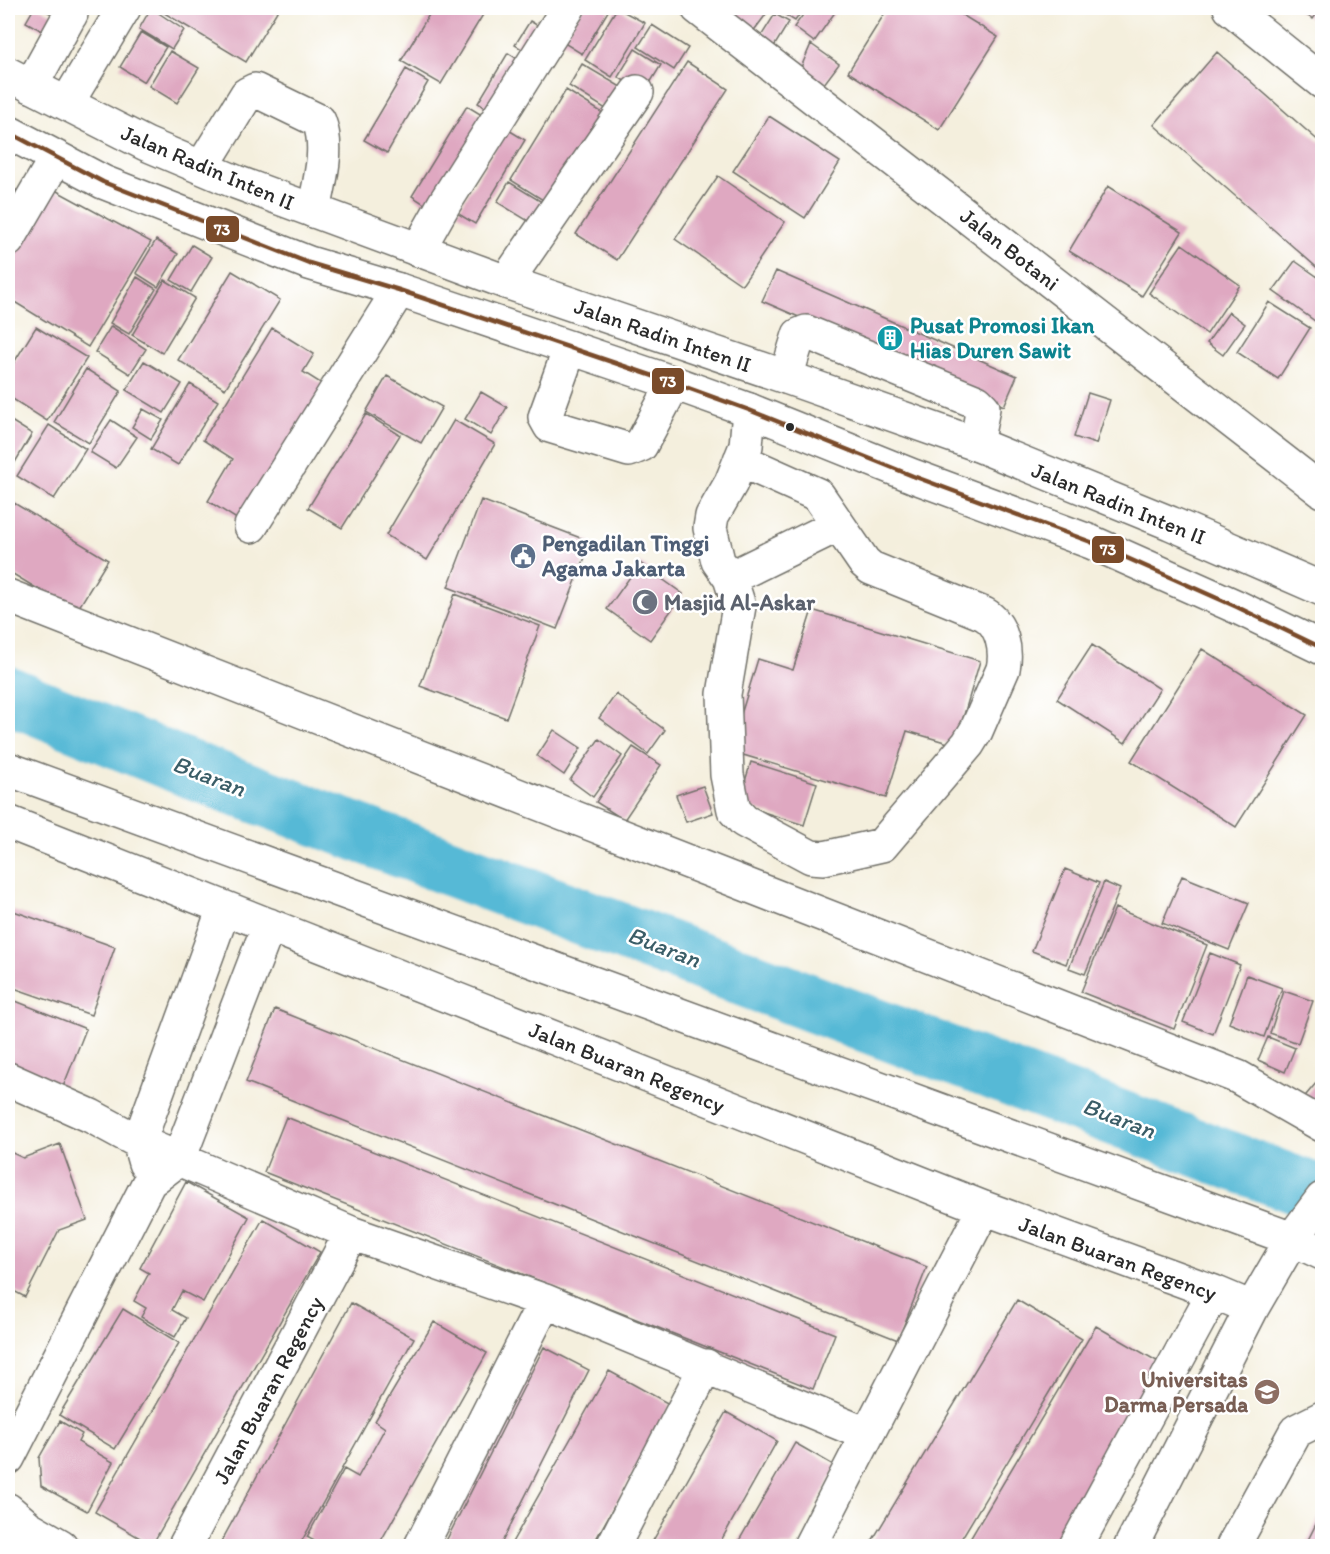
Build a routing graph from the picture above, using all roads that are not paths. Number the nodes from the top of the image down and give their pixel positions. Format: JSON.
{"nodes":[{"id":1,"x":69,"y":8,"type":"edge"},
{"id":2,"x":124,"y":8,"type":"edge"},
{"id":3,"x":568,"y":8,"type":"edge"},
{"id":4,"x":698,"y":8,"type":"edge"},
{"id":5,"x":1230,"y":8,"type":"edge"},
{"id":6,"x":19,"y":80,"type":"edge"},
{"id":7,"x":1323,"y":82,"type":"edge"},
{"id":8,"x":637,"y":92,"type":"dead end"},
{"id":9,"x":67,"y":103,"type":"junction"},
{"id":10,"x":8,"y":132,"type":"edge"},
{"id":11,"x":56,"y":158,"type":"junction"},
{"id":12,"x":202,"y":167,"type":"junction"},
{"id":13,"x":314,"y":211,"type":"junction"},
{"id":14,"x":8,"y":240,"type":"edge"},
{"id":15,"x":418,"y":250,"type":"junction"},
{"id":16,"x":506,"y":282,"type":"junction"},
{"id":17,"x":399,"y":290,"type":"junction"},
{"id":18,"x":570,"y":348,"type":"junction"},
{"id":19,"x":786,"y":376,"type":"junction"},
{"id":20,"x":674,"y":383,"type":"junction"},
{"id":21,"x":749,"y":410,"type":"junction"},
{"id":22,"x":976,"y":444,"type":"junction"},
{"id":23,"x":740,"y":460,"type":"junction"},
{"id":24,"x":1323,"y":491,"type":"edge"},
{"id":25,"x":838,"y":525,"type":"junction"},
{"id":26,"x":251,"y":526,"type":"dead end"},
{"id":27,"x":730,"y":578,"type":"junction"},
{"id":28,"x":1323,"y":589,"type":"edge"},
{"id":29,"x":8,"y":596,"type":"edge"},
{"id":30,"x":1323,"y":648,"type":"edge"},
{"id":31,"x":8,"y":769,"type":"edge"},
{"id":32,"x":8,"y":822,"type":"edge"},
{"id":33,"x":224,"y":908,"type":"junction"},
{"id":34,"x":269,"y":925,"type":"junction"},
{"id":35,"x":8,"y":1079,"type":"edge"},
{"id":36,"x":1323,"y":1125,"type":"edge"},
{"id":37,"x":140,"y":1142,"type":"junction"},
{"id":38,"x":179,"y":1159,"type":"junction"},
{"id":39,"x":149,"y":1182,"type":"junction"},
{"id":40,"x":1317,"y":1206,"type":"edge"},
{"id":41,"x":984,"y":1208,"type":"junction"},
{"id":42,"x":351,"y":1233,"type":"junction"},
{"id":43,"x":1292,"y":1239,"type":"junction"},
{"id":44,"x":1323,"y":1252,"type":"edge"},
{"id":45,"x":1214,"y":1292,"type":"junction"},
{"id":46,"x":545,"y":1301,"type":"junction"},
{"id":47,"x":1252,"y":1308,"type":"junction"},
{"id":48,"x":706,"y":1366,"type":"junction"},
{"id":49,"x":1323,"y":1418,"type":"edge"},
{"id":50,"x":866,"y":1434,"type":"junction"},
{"id":51,"x":8,"y":1458,"type":"edge"},
{"id":52,"x":8,"y":1510,"type":"edge"},
{"id":53,"x":1143,"y":1542,"type":"edge"},
{"id":54,"x":61,"y":1546,"type":"edge"},
{"id":55,"x":185,"y":1546,"type":"edge"},
{"id":56,"x":422,"y":1546,"type":"edge"},
{"id":57,"x":614,"y":1546,"type":"edge"},
{"id":58,"x":810,"y":1546,"type":"edge"},
{"id":59,"x":1076,"y":1546,"type":"edge"},
{"id":60,"x":1233,"y":1546,"type":"edge"}],
"edges":[{"from":1,"to":6,"type":"street"},
{"from":2,"to":9,"type":"street"},
{"from":3,"to":15,"type":"street"},
{"from":4,"to":24,"type":"street","name":"Jalan Botani"},
{"from":5,"to":7,"type":"street"},
{"from":6,"to":9,"type":"street","name":"Jalan Radin Inten II"},
{"from":8,"to":16,"type":"street"},
{"from":9,"to":12,"type":"street","name":"Jalan Radin Inten II"},
{"from":10,"to":11,"type":"street","name":"Jalan Radin Inten II"},
{"from":11,"to":14,"type":"street"},
{"from":11,"to":17,"type":"street","name":"Jalan Radin Inten II"},
{"from":12,"to":13,"type":"street","name":"Jalan Radin Inten II"},
{"from":12,"to":13,"type":"street"},
{"from":13,"to":15,"type":"street","name":"Jalan Radin Inten II"},
{"from":15,"to":16,"type":"street","name":"Jalan Radin Inten II"},
{"from":16,"to":19,"type":"street","name":"Jalan Radin Inten II"},
{"from":17,"to":18,"type":"street","name":"Jalan Radin Inten II"},
{"from":17,"to":26,"type":"street"},
{"from":18,"to":20,"type":"street","name":"Jalan Radin Inten II"},
{"from":18,"to":20,"type":"street"},
{"from":19,"to":22,"type":"street","name":"Jalan Radin Inten II"},
{"from":19,"to":22,"type":"street"},
{"from":20,"to":21,"type":"street","name":"Jalan Radin Inten II"},
{"from":21,"to":23,"type":"street"},
{"from":21,"to":30,"type":"street","name":"Jalan Radin Inten II"},
{"from":22,"to":28,"type":"street","name":"Jalan Radin Inten II"},
{"from":23,"to":25,"type":"street"},
{"from":23,"to":27,"type":"street"},
{"from":25,"to":27,"type":"street"},
{"from":25,"to":27,"type":"street"},
{"from":29,"to":36,"type":"street"},
{"from":31,"to":43,"type":"street"},
{"from":32,"to":33,"type":"street","name":"Jalan Buaran Regency"},
{"from":33,"to":34,"type":"street","name":"Jalan Buaran Regency"},
{"from":33,"to":37,"type":"street"},
{"from":34,"to":38,"type":"street"},
{"from":34,"to":41,"type":"street","name":"Jalan Buaran Regency"},
{"from":35,"to":37,"type":"street"},
{"from":37,"to":38,"type":"street"},
{"from":37,"to":39,"type":"street"},
{"from":38,"to":39,"type":"street"},
{"from":38,"to":42,"type":"street"},
{"from":39,"to":51,"type":"street"},
{"from":40,"to":43,"type":"street"},
{"from":41,"to":45,"type":"street","name":"Jalan Buaran Regency"},
{"from":41,"to":50,"type":"street"},
{"from":42,"to":46,"type":"street"},
{"from":42,"to":55,"type":"street","name":"Jalan Buaran Regency"},
{"from":43,"to":44,"type":"street"},
{"from":43,"to":47,"type":"street"},
{"from":45,"to":47,"type":"street","name":"Jalan Buaran Regency"},
{"from":45,"to":59,"type":"street"},
{"from":46,"to":48,"type":"street"},
{"from":46,"to":56,"type":"street"},
{"from":47,"to":53,"type":"street"},
{"from":48,"to":50,"type":"street"},
{"from":48,"to":57,"type":"street"},
{"from":49,"to":60,"type":"street"},
{"from":50,"to":58,"type":"street"},
{"from":52,"to":54,"type":"street"}]}
